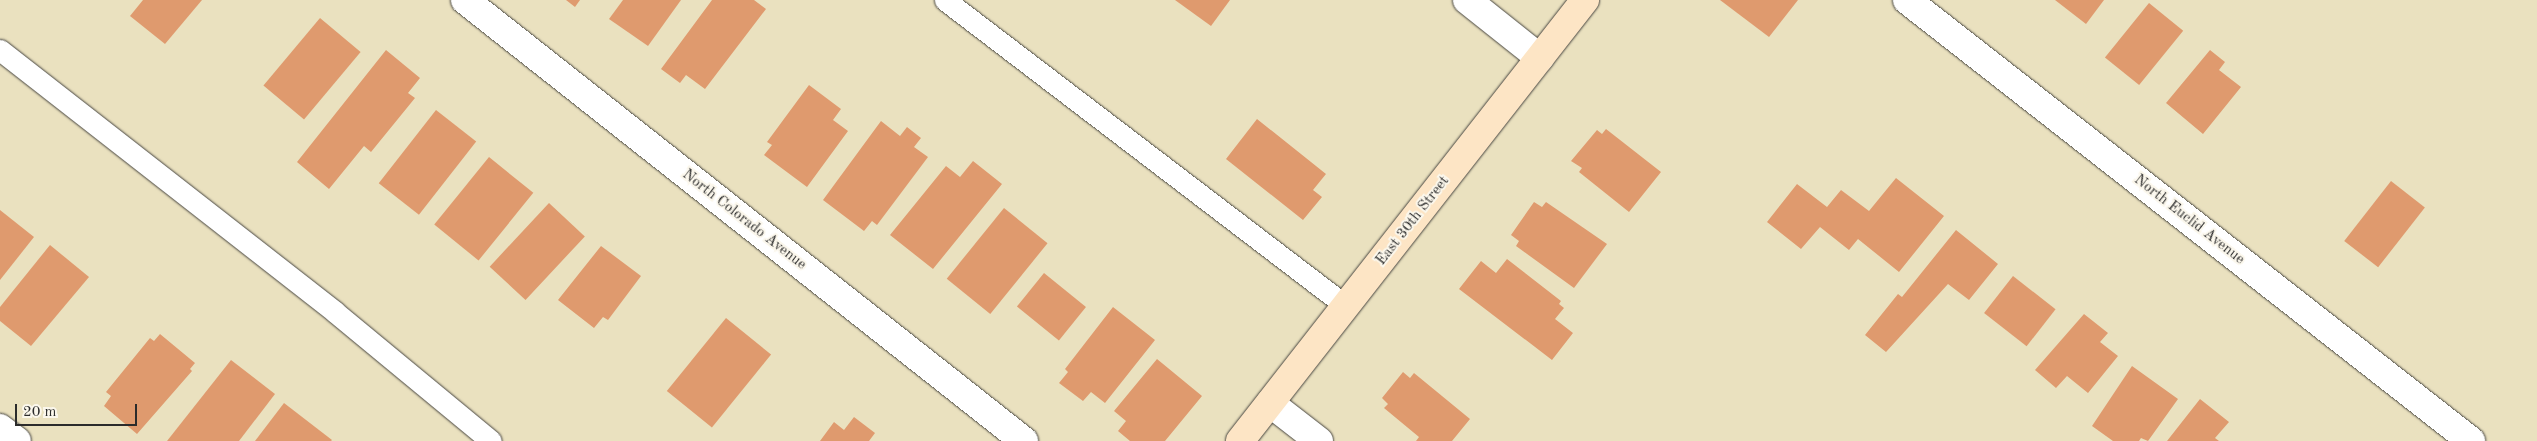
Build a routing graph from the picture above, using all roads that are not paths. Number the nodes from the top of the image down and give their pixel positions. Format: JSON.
{"nodes":[{"id":1,"x":465,"y":0,"type":"edge"},
{"id":2,"x":945,"y":0,"type":"edge"},
{"id":3,"x":1467,"y":0,"type":"edge"},
{"id":4,"x":1586,"y":0,"type":"edge"},
{"id":5,"x":1907,"y":0,"type":"edge"},
{"id":6,"x":0,"y":50,"type":"edge"},
{"id":7,"x":1540,"y":58,"type":"junction"},
{"id":8,"x":1346,"y":306,"type":"junction"},
{"id":9,"x":1270,"y":403,"type":"junction"},
{"id":10,"x":0,"y":428,"type":"edge"},
{"id":11,"x":17,"y":441,"type":"edge"},
{"id":12,"x":491,"y":441,"type":"edge"},
{"id":13,"x":1024,"y":441,"type":"edge"},
{"id":14,"x":1240,"y":441,"type":"edge"},
{"id":15,"x":1318,"y":441,"type":"edge"},
{"id":16,"x":2471,"y":441,"type":"edge"}],
"edges":[{"from":1,"to":13,"type":"street","name":"North Colorado Avenue"},
{"from":2,"to":8,"type":"lane"},
{"from":3,"to":7,"type":"street"},
{"from":4,"to":7,"type":"main road","name":"East 30th Street"},
{"from":5,"to":16,"type":"street","name":"North Euclid Avenue"},
{"from":6,"to":12,"type":"lane"},
{"from":7,"to":8,"type":"main road","name":"East 30th Street"},
{"from":8,"to":9,"type":"main road","name":"East 30th Street"},
{"from":9,"to":14,"type":"main road","name":"East 30th Street"},
{"from":9,"to":15,"type":"street"},
{"from":10,"to":11,"type":"street"}]}
